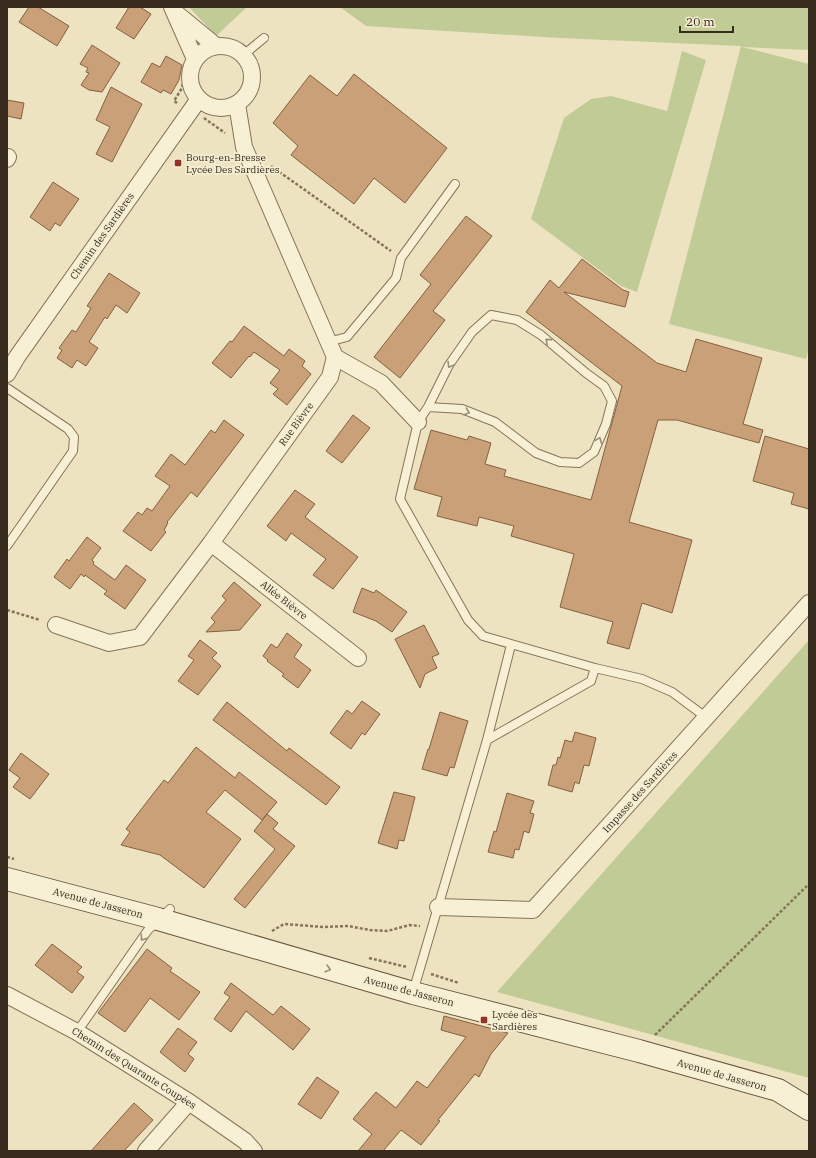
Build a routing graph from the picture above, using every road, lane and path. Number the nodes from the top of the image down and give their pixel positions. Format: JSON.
{"nodes":[{"id":1,"x":173,"y":9,"type":"edge"},
{"id":2,"x":264,"y":38,"type":"dead end"},
{"id":3,"x":216,"y":46,"type":"junction"},
{"id":4,"x":242,"y":56,"type":"junction"},
{"id":5,"x":195,"y":59,"type":"junction"},
{"id":6,"x":195,"y":104,"type":"junction"},
{"id":7,"x":237,"y":104,"type":"junction"},
{"id":8,"x":244,"y":147,"type":"junction"},
{"id":9,"x":269,"y":165,"type":"dead end"},
{"id":10,"x":455,"y":184,"type":"dead end"},
{"id":11,"x":401,"y":258,"type":"junction"},
{"id":12,"x":328,"y":342,"type":"junction"},
{"id":13,"x":12,"y":354,"type":"edge"},
{"id":14,"x":335,"y":357,"type":"junction"},
{"id":15,"x":7,"y":374,"type":"edge"},
{"id":16,"x":7,"y":388,"type":"edge"},
{"id":17,"x":428,"y":408,"type":"junction"},
{"id":18,"x":418,"y":422,"type":"junction"},
{"id":19,"x":211,"y":543,"type":"junction"},
{"id":20,"x":7,"y":546,"type":"edge"},
{"id":21,"x":809,"y":603,"type":"edge"},
{"id":22,"x":7,"y":610,"type":"edge"},
{"id":23,"x":56,"y":625,"type":"joint"},
{"id":24,"x":511,"y":645,"type":"junction"},
{"id":25,"x":358,"y":658,"type":"dead end"},
{"id":26,"x":595,"y":668,"type":"junction"},
{"id":27,"x":707,"y":718,"type":"junction"},
{"id":28,"x":487,"y":740,"type":"junction"},
{"id":29,"x":7,"y":864,"type":"edge"},
{"id":30,"x":7,"y":879,"type":"edge"},
{"id":31,"x":809,"y":884,"type":"edge"},
{"id":32,"x":438,"y":907,"type":"junction"},
{"id":33,"x":164,"y":914,"type":"junction"},
{"id":34,"x":432,"y":926,"type":"junction"},
{"id":35,"x":262,"y":938,"type":"junction"},
{"id":36,"x":415,"y":986,"type":"junction"},
{"id":37,"x":7,"y":995,"type":"edge"},
{"id":38,"x":77,"y":1032,"type":"junction"},
{"id":39,"x":647,"y":1042,"type":"junction"},
{"id":40,"x":809,"y":1095,"type":"edge"},
{"id":41,"x":189,"y":1102,"type":"junction"},
{"id":42,"x":809,"y":1109,"type":"edge"},
{"id":43,"x":146,"y":1151,"type":"edge"},
{"id":44,"x":254,"y":1151,"type":"edge"}],
"edges":[{"from":1,"to":3,"type":"street"},
{"from":1,"to":5,"type":"street"},
{"from":2,"to":4,"type":"lane"},
{"from":3,"to":4,"type":"street"},
{"from":3,"to":5,"type":"street"},
{"from":4,"to":7,"type":"street"},
{"from":5,"to":6,"type":"street"},
{"from":6,"to":7,"type":"street"},
{"from":6,"to":8,"type":"path"},
{"from":6,"to":13,"type":"street","name":"Chemin des Sardières"},
{"from":7,"to":8,"type":"street"},
{"from":8,"to":12,"type":"street"},
{"from":9,"to":11,"type":"path"},
{"from":10,"to":11,"type":"lane"},
{"from":11,"to":12,"type":"lane"},
{"from":12,"to":14,"type":"street"},
{"from":13,"to":15,"type":"street","name":"Chemin des Sardières"},
{"from":14,"to":18,"type":"street"},
{"from":14,"to":19,"type":"street","name":"Rue Bièvre"},
{"from":16,"to":20,"type":"lane"},
{"from":17,"to":17,"type":"lane","one_way":true},
{"from":17,"to":18,"type":"lane"},
{"from":18,"to":24,"type":"lane"},
{"from":19,"to":23,"type":"street","name":"Rue Bièvre"},
{"from":19,"to":25,"type":"street","name":"Allée Bièvre"},
{"from":21,"to":27,"type":"street","name":"Impasse des Sardières"},
{"from":22,"to":23,"type":"path"},
{"from":24,"to":26,"type":"lane"},
{"from":24,"to":28,"type":"lane"},
{"from":26,"to":27,"type":"lane"},
{"from":26,"to":28,"type":"lane"},
{"from":27,"to":32,"type":"street","name":"Impasse des Sardières"},
{"from":28,"to":32,"type":"lane"},
{"from":29,"to":33,"type":"main road","name":"Avenue de Jasseron"},
{"from":30,"to":33,"type":"main road","name":"Avenue de Jasseron"},
{"from":31,"to":39,"type":"path"},
{"from":32,"to":34,"type":"lane"},
{"from":33,"to":35,"type":"main road","name":"Avenue de Jasseron"},
{"from":33,"to":36,"type":"main road","name":"Avenue de Jasseron","one_way":true},
{"from":33,"to":38,"type":"lane","one_way":true},
{"from":34,"to":35,"type":"path"},
{"from":34,"to":36,"type":"lane"},
{"from":35,"to":36,"type":"main road","name":"Avenue de Jasseron"},
{"from":36,"to":39,"type":"main road","name":"Avenue de Jasseron"},
{"from":36,"to":42,"type":"main road","name":"Avenue de Jasseron"},
{"from":37,"to":38,"type":"street","name":"Chemin des Quarante Coupées"},
{"from":38,"to":41,"type":"street","name":"Chemin des Quarante Coupées"},
{"from":39,"to":40,"type":"main road","name":"Avenue de Jasseron"},
{"from":41,"to":43,"type":"street"},
{"from":41,"to":44,"type":"street","name":"Chemin des Quarante Coupées"}]}
